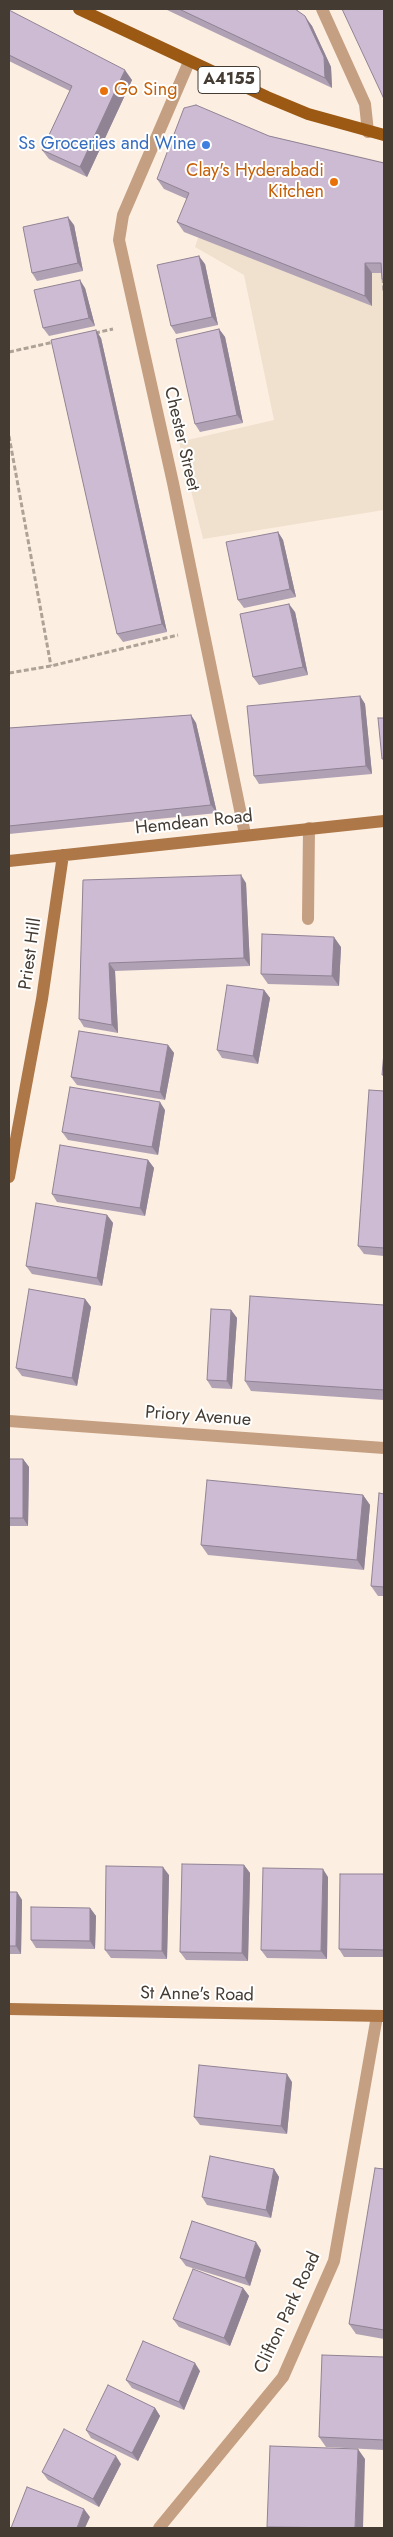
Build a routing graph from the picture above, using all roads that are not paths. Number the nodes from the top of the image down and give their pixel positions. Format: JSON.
{"nodes":[{"id":1,"x":79,"y":9,"type":"edge"},
{"id":2,"x":322,"y":9,"type":"edge"},
{"id":3,"x":189,"y":62,"type":"junction"},
{"id":4,"x":368,"y":132,"type":"junction"},
{"id":5,"x":384,"y":135,"type":"edge"},
{"id":6,"x":384,"y":821,"type":"edge"},
{"id":7,"x":309,"y":828,"type":"junction"},
{"id":8,"x":245,"y":834,"type":"junction"},
{"id":9,"x":63,"y":855,"type":"junction"},
{"id":10,"x":9,"y":861,"type":"edge"},
{"id":11,"x":308,"y":919,"type":"dead end"},
{"id":12,"x":9,"y":1177,"type":"edge"},
{"id":13,"x":9,"y":1421,"type":"edge"},
{"id":14,"x":384,"y":1448,"type":"edge"},
{"id":15,"x":9,"y":2009,"type":"edge"},
{"id":16,"x":380,"y":2016,"type":"edge"},
{"id":17,"x":159,"y":2528,"type":"edge"}],
"edges":[{"from":1,"to":3,"type":"main road","number":"A4155"},
{"from":2,"to":4,"type":"street"},
{"from":3,"to":4,"type":"main road","number":"A4155"},
{"from":3,"to":8,"type":"street","name":"Chester Street"},
{"from":4,"to":5,"type":"main road","number":"A4155"},
{"from":6,"to":7,"type":"street","name":"Hemdean Road"},
{"from":7,"to":8,"type":"street","name":"Hemdean Road"},
{"from":7,"to":11,"type":"street"},
{"from":8,"to":9,"type":"street","name":"Hemdean Road"},
{"from":9,"to":10,"type":"street","name":"Hemdean Road"},
{"from":9,"to":12,"type":"street","name":"Priest Hill"},
{"from":13,"to":14,"type":"street","name":"Priory Avenue"},
{"from":15,"to":16,"type":"street","name":"St Anne's Road"},
{"from":16,"to":17,"type":"street","name":"Clifton Park Road"}]}
